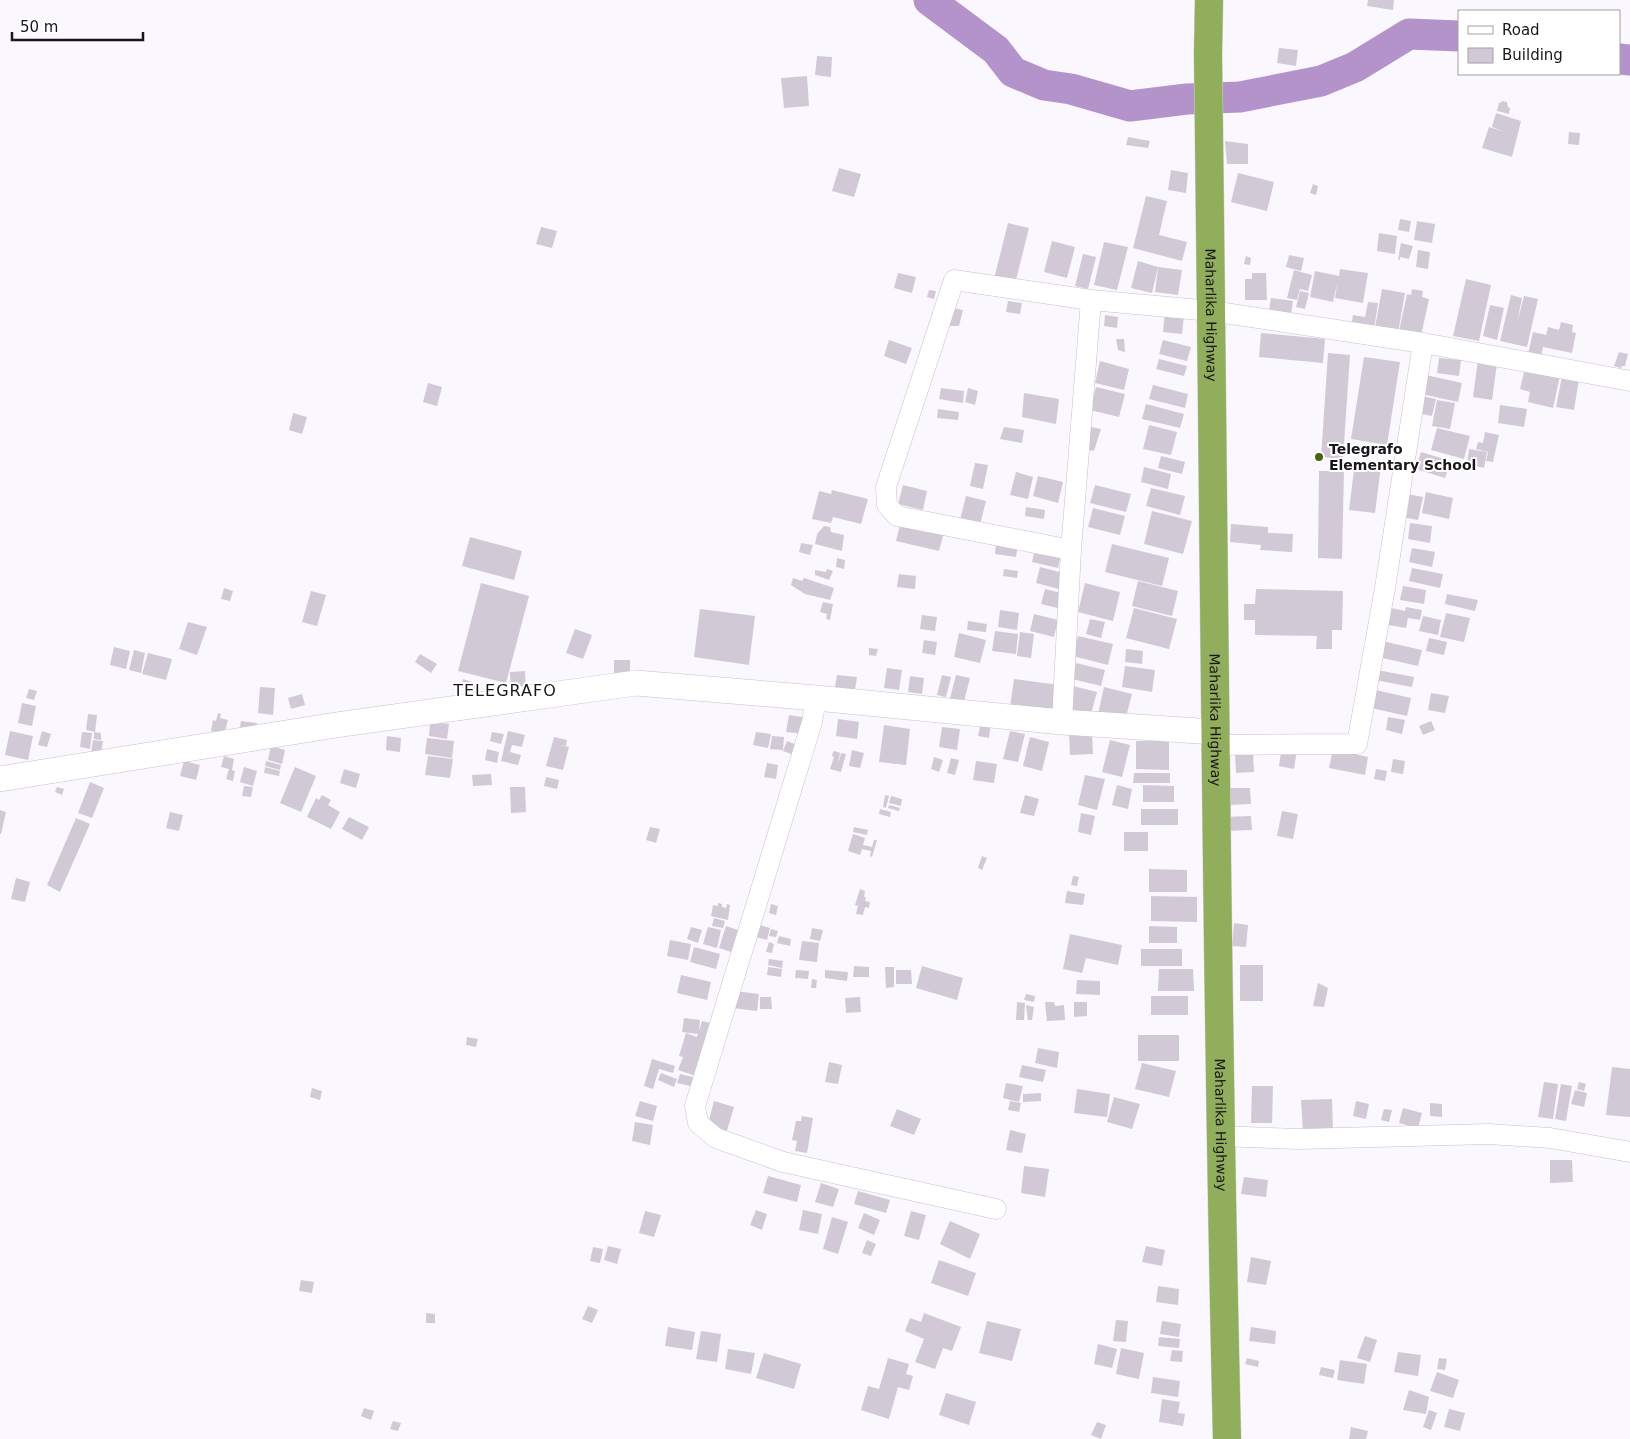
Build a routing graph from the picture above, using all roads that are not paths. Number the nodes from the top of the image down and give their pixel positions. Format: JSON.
{"nodes":[{"id":1,"x":1209,"y":0,"type":"edge"},
{"id":2,"x":1091,"y":300,"type":"junction"},
{"id":3,"x":1211,"y":311,"type":"junction"},
{"id":4,"x":1423,"y":343,"type":"junction"},
{"id":5,"x":1630,"y":381,"type":"edge"},
{"id":6,"x":1071,"y":550,"type":"junction"},
{"id":7,"x":816,"y":698,"type":"junction"},
{"id":8,"x":1062,"y":722,"type":"junction"},
{"id":9,"x":1214,"y":738,"type":"junction"},
{"id":10,"x":0,"y":779,"type":"edge"},
{"id":11,"x":1220,"y":1136,"type":"junction"},
{"id":12,"x":1630,"y":1152,"type":"edge"},
{"id":13,"x":996,"y":1209,"type":"dead end"},
{"id":14,"x":1228,"y":1439,"type":"edge"}],
"edges":[{"from":1,"to":3,"type":"highway","name":"Maharlika Highway"},
{"from":2,"to":3,"type":"street"},
{"from":2,"to":6,"type":"street"},
{"from":2,"to":6,"type":"street"},
{"from":3,"to":4,"type":"street"},
{"from":3,"to":9,"type":"highway","name":"Maharlika Highway"},
{"from":4,"to":5,"type":"street"},
{"from":4,"to":9,"type":"street"},
{"from":6,"to":8,"type":"street"},
{"from":7,"to":8,"type":"street"},
{"from":7,"to":10,"type":"street"},
{"from":7,"to":13,"type":"street"},
{"from":8,"to":9,"type":"street"},
{"from":9,"to":11,"type":"highway","name":"Maharlika Highway"},
{"from":11,"to":12,"type":"street"},
{"from":11,"to":14,"type":"highway","name":"Maharlika Highway"}]}
